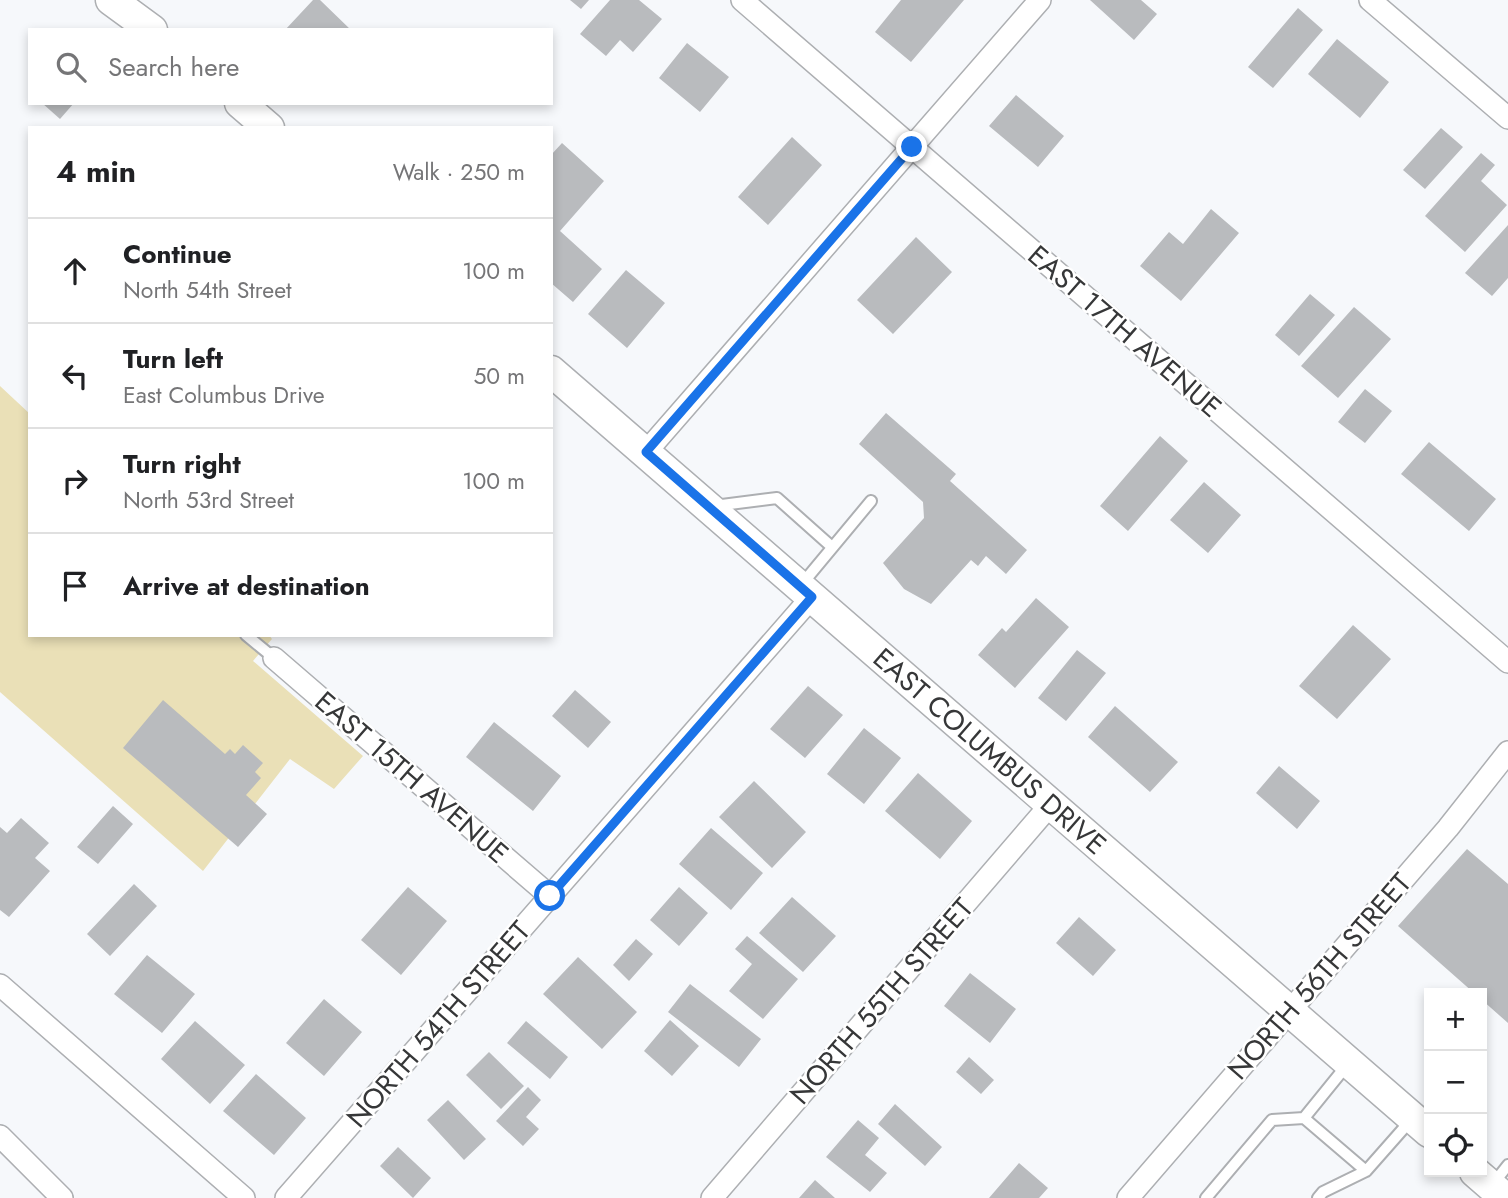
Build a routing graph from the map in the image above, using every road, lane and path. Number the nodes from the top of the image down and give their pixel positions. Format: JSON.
{"nodes":[{"id":1,"x":111,"y":0,"type":"edge"},
{"id":2,"x":742,"y":0,"type":"edge"},
{"id":3,"x":1040,"y":0,"type":"edge"},
{"id":4,"x":1370,"y":0,"type":"edge"},
{"id":5,"x":149,"y":28,"type":"edge"},
{"id":6,"x":242,"y":105,"type":"edge"},
{"id":7,"x":1508,"y":118,"type":"edge"},
{"id":8,"x":267,"y":126,"type":"edge"},
{"id":9,"x":912,"y":147,"type":"junction"},
{"id":10,"x":553,"y":373,"type":"edge"},
{"id":11,"x":646,"y":452,"type":"junction"},
{"id":12,"x":871,"y":501,"type":"dead end"},
{"id":13,"x":709,"y":507,"type":"junction"},
{"id":14,"x":832,"y":547,"type":"junction"},
{"id":15,"x":806,"y":592,"type":"junction"},
{"id":16,"x":248,"y":637,"type":"edge"},
{"id":17,"x":274,"y":658,"type":"joint"},
{"id":18,"x":1508,"y":662,"type":"edge"},
{"id":19,"x":1508,"y":752,"type":"edge"},
{"id":20,"x":1051,"y":804,"type":"junction"},
{"id":21,"x":550,"y":896,"type":"junction"},
{"id":22,"x":0,"y":985,"type":"edge"},
{"id":23,"x":1289,"y":1011,"type":"junction"},
{"id":24,"x":1349,"y":1063,"type":"junction"},
{"id":25,"x":1304,"y":1118,"type":"junction"},
{"id":26,"x":1421,"y":1125,"type":"edge"},
{"id":27,"x":0,"y":1136,"type":"edge"},
{"id":28,"x":1366,"y":1171,"type":"junction"},
{"id":29,"x":62,"y":1198,"type":"edge"},
{"id":30,"x":244,"y":1198,"type":"edge"},
{"id":31,"x":286,"y":1198,"type":"edge"},
{"id":32,"x":712,"y":1198,"type":"edge"},
{"id":33,"x":1128,"y":1198,"type":"edge"},
{"id":34,"x":1206,"y":1198,"type":"edge"},
{"id":35,"x":1318,"y":1198,"type":"edge"}],
"edges":[{"from":1,"to":5,"type":"main road"},
{"from":2,"to":9,"type":"street","name":"EAST 17TH AVENUE"},
{"from":3,"to":9,"type":"street"},
{"from":4,"to":7,"type":"street"},
{"from":6,"to":8,"type":"main road"},
{"from":9,"to":11,"type":"street"},
{"from":9,"to":18,"type":"street","name":"EAST 17TH AVENUE"},
{"from":10,"to":11,"type":"main road","name":"EAST COLUMBUS DRIVE"},
{"from":11,"to":13,"type":"main road","name":"EAST COLUMBUS DRIVE"},
{"from":12,"to":14,"type":"lane"},
{"from":13,"to":14,"type":"lane"},
{"from":13,"to":15,"type":"main road","name":"EAST COLUMBUS DRIVE"},
{"from":14,"to":15,"type":"lane"},
{"from":15,"to":20,"type":"main road","name":"EAST COLUMBUS DRIVE"},
{"from":15,"to":21,"type":"street","name":"NORTH 54TH STREET"},
{"from":16,"to":17,"type":"lane"},
{"from":17,"to":21,"type":"street","name":"EAST 15TH AVENUE"},
{"from":19,"to":23,"type":"street","name":"NORTH 56TH STREET"},
{"from":20,"to":23,"type":"main road","name":"EAST COLUMBUS DRIVE"},
{"from":20,"to":32,"type":"street","name":"NORTH 55TH STREET"},
{"from":21,"to":31,"type":"street","name":"NORTH 54TH STREET"},
{"from":22,"to":30,"type":"street"},
{"from":23,"to":24,"type":"main road","name":"EAST COLUMBUS DRIVE"},
{"from":23,"to":33,"type":"street","name":"NORTH 56TH STREET"},
{"from":24,"to":25,"type":"lane"},
{"from":24,"to":26,"type":"main road","name":"EAST COLUMBUS DRIVE"},
{"from":25,"to":28,"type":"lane"},
{"from":25,"to":34,"type":"lane"},
{"from":26,"to":28,"type":"lane"},
{"from":27,"to":29,"type":"street"},
{"from":28,"to":35,"type":"lane"}]}
